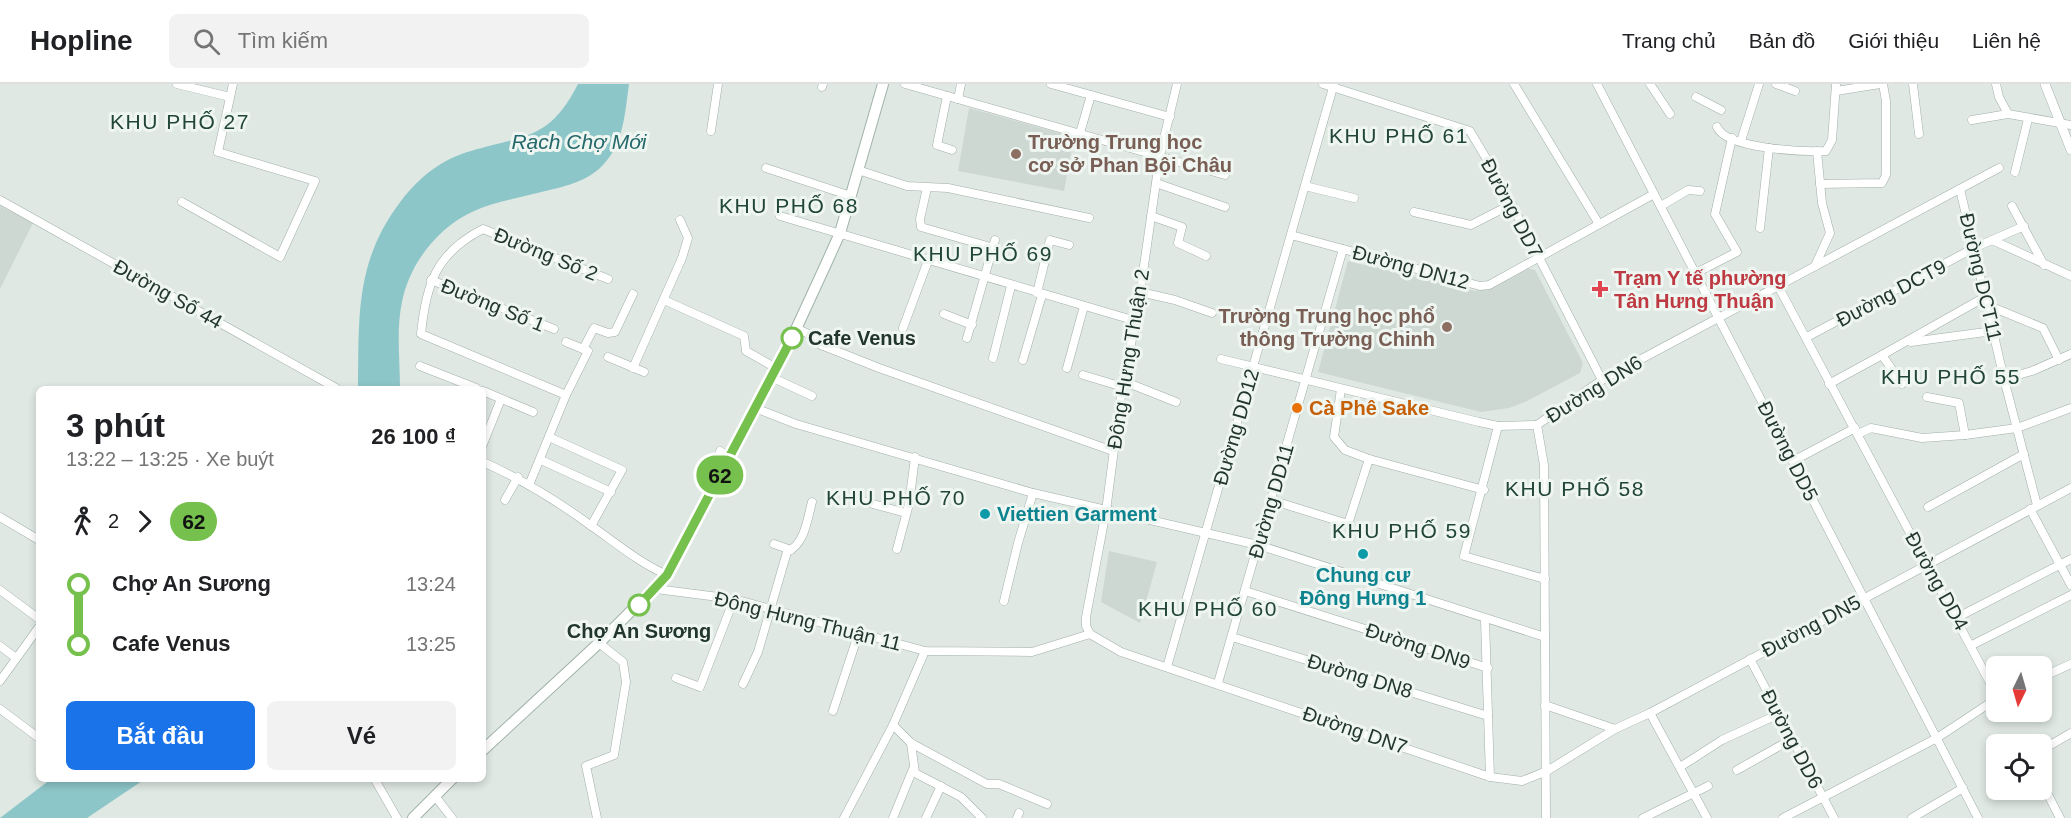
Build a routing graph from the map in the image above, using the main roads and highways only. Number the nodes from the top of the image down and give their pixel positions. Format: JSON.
{"nodes":[{"id":1,"x":883,"y":84,"type":"edge"},
{"id":2,"x":486,"y":747,"type":"edge"},
{"id":3,"x":449,"y":782,"type":"edge"},
{"id":4,"x":413,"y":818,"type":"edge"}],
"edges":[{"from":1,"to":2,"type":"main road"},
{"from":3,"to":4,"type":"main road"}]}
